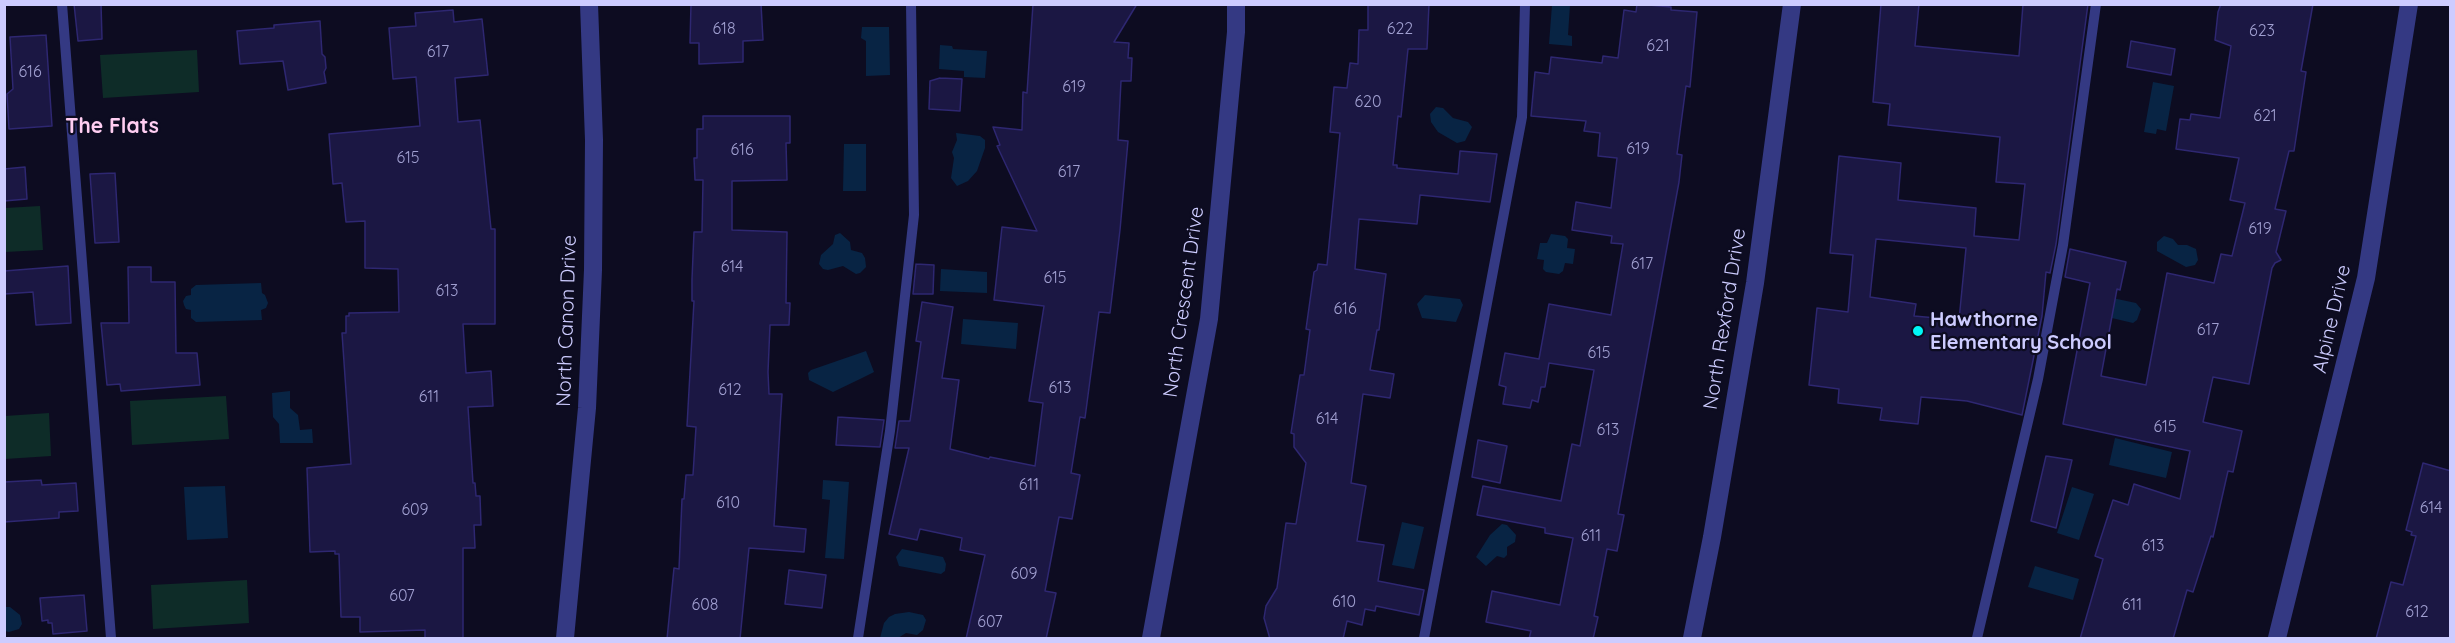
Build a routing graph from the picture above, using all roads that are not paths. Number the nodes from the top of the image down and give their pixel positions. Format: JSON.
{"nodes":[{"id":1,"x":62,"y":4,"type":"edge"},
{"id":2,"x":589,"y":4,"type":"edge"},
{"id":3,"x":911,"y":4,"type":"edge"},
{"id":4,"x":1236,"y":4,"type":"edge"},
{"id":5,"x":1525,"y":4,"type":"edge"},
{"id":6,"x":1792,"y":4,"type":"edge"},
{"id":7,"x":2096,"y":4,"type":"edge"},
{"id":8,"x":2409,"y":4,"type":"edge"},
{"id":9,"x":111,"y":639,"type":"edge"},
{"id":10,"x":566,"y":639,"type":"edge"},
{"id":11,"x":858,"y":639,"type":"edge"},
{"id":12,"x":1151,"y":639,"type":"edge"},
{"id":13,"x":1424,"y":639,"type":"edge"},
{"id":14,"x":1692,"y":639,"type":"edge"},
{"id":15,"x":1977,"y":639,"type":"edge"},
{"id":16,"x":2277,"y":639,"type":"edge"}],
"edges":[{"from":1,"to":9,"type":"lane"},
{"from":2,"to":10,"type":"street","name":"North Canon Drive"},
{"from":3,"to":11,"type":"lane"},
{"from":4,"to":12,"type":"street","name":"North Crescent Drive"},
{"from":5,"to":13,"type":"lane"},
{"from":6,"to":14,"type":"street","name":"North Rexford Drive"},
{"from":7,"to":15,"type":"lane"},
{"from":8,"to":16,"type":"street","name":"Alpine Drive"}]}
